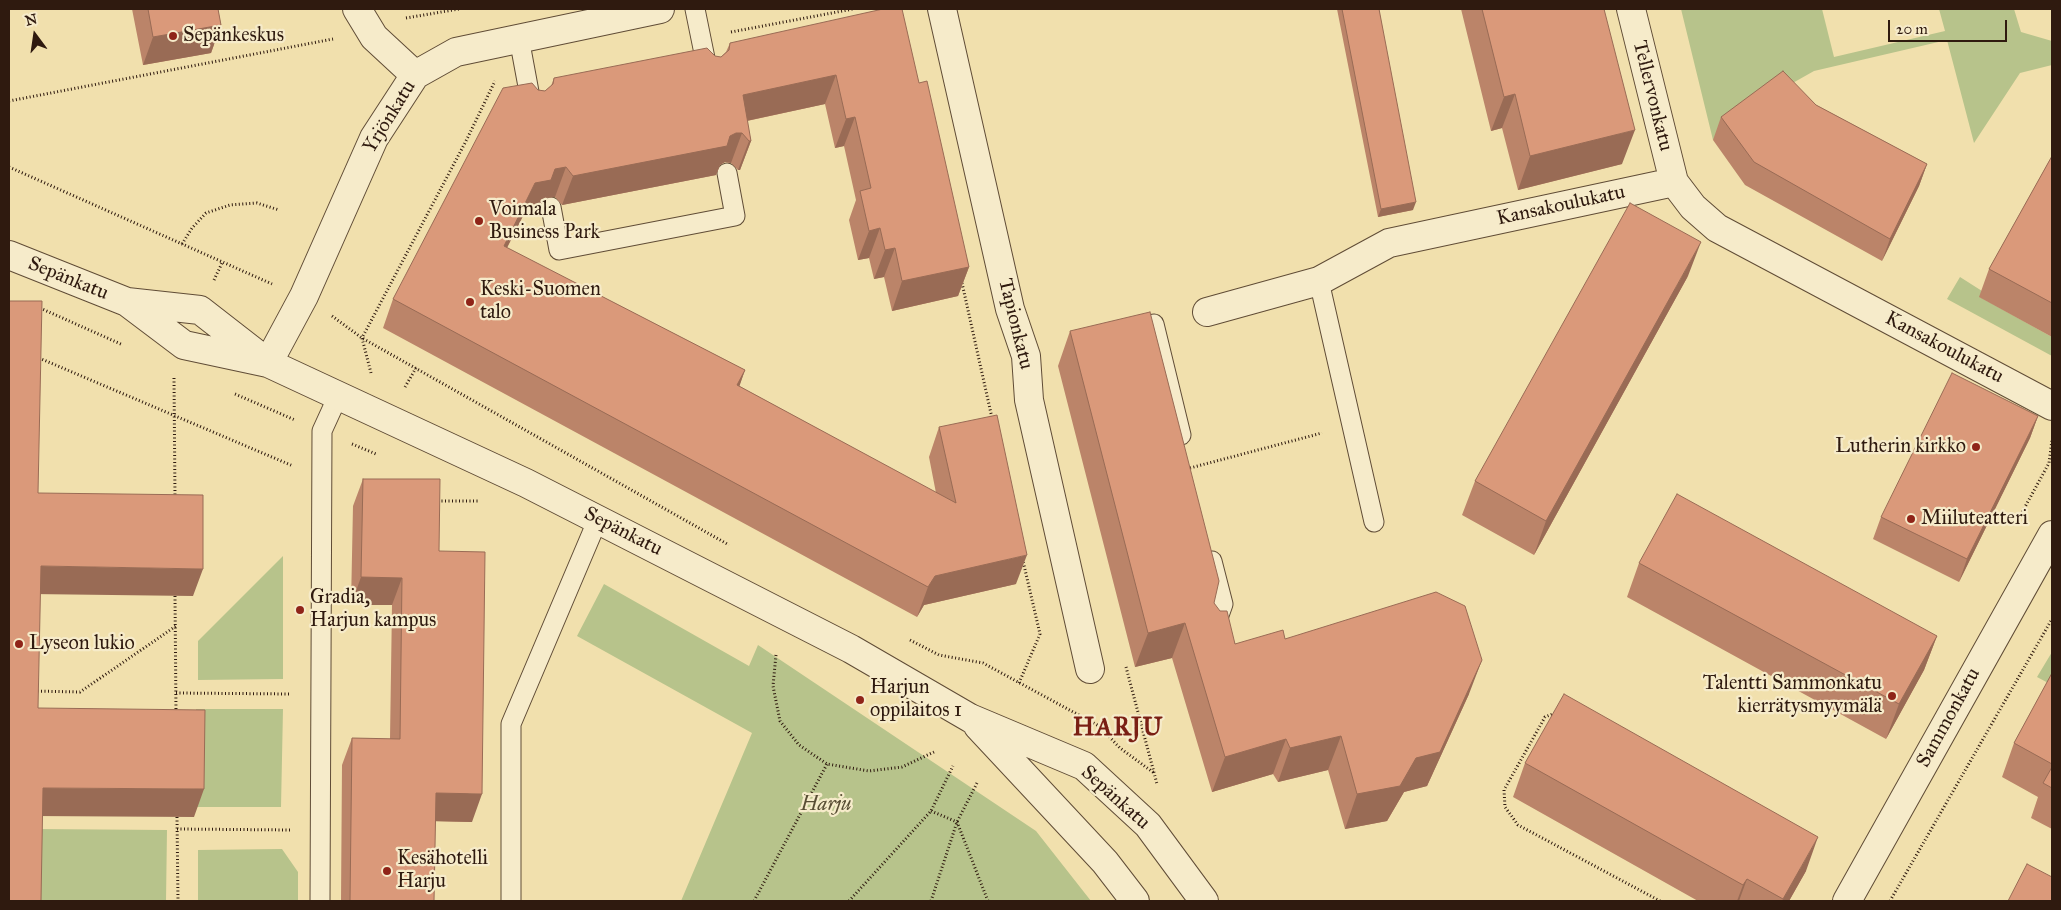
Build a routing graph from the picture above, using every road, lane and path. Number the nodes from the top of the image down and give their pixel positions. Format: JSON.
{"nodes":[{"id":1,"x":357,"y":9,"type":"edge"},
{"id":2,"x":660,"y":9,"type":"edge"},
{"id":3,"x":695,"y":9,"type":"edge"},
{"id":4,"x":942,"y":9,"type":"edge"},
{"id":5,"x":1631,"y":9,"type":"edge"},
{"id":6,"x":519,"y":38,"type":"junction"},
{"id":7,"x":333,"y":39,"type":"dead end"},
{"id":8,"x":708,"y":74,"type":"edge"},
{"id":9,"x":415,"y":75,"type":"junction"},
{"id":10,"x":496,"y":78,"type":"dead end"},
{"id":11,"x":9,"y":101,"type":"edge"},
{"id":12,"x":532,"y":110,"type":"edge"},
{"id":13,"x":9,"y":167,"type":"edge"},
{"id":14,"x":727,"y":173,"type":"edge"},
{"id":15,"x":1674,"y":182,"type":"junction"},
{"id":16,"x":551,"y":207,"type":"edge"},
{"id":17,"x":279,"y":210,"type":"dead end"},
{"id":18,"x":182,"y":244,"type":"junction"},
{"id":19,"x":9,"y":255,"type":"edge"},
{"id":20,"x":960,"y":278,"type":"edge"},
{"id":21,"x":1320,"y":281,"type":"junction"},
{"id":22,"x":304,"y":296,"type":"junction"},
{"id":23,"x":128,"y":302,"type":"junction"},
{"id":24,"x":38,"y":308,"type":"edge"},
{"id":25,"x":1206,"y":312,"type":"dead end"},
{"id":26,"x":1154,"y":324,"type":"edge"},
{"id":27,"x":126,"y":347,"type":"dead end"},
{"id":28,"x":31,"y":355,"type":"edge"},
{"id":29,"x":268,"y":363,"type":"junction"},
{"id":30,"x":174,"y":377,"type":"dead end"},
{"id":31,"x":232,"y":393,"type":"dead end"},
{"id":32,"x":338,"y":396,"type":"junction"},
{"id":33,"x":2052,"y":406,"type":"edge"},
{"id":34,"x":174,"y":415,"type":"junction"},
{"id":35,"x":993,"y":423,"type":"edge"},
{"id":36,"x":1352,"y":425,"type":"junction"},
{"id":37,"x":322,"y":432,"type":"junction"},
{"id":38,"x":380,"y":456,"type":"dead end"},
{"id":39,"x":1190,"y":468,"type":"joint"},
{"id":40,"x":322,"y":478,"type":"junction"},
{"id":41,"x":473,"y":497,"type":"dead end"},
{"id":42,"x":432,"y":501,"type":"edge"},
{"id":43,"x":175,"y":502,"type":"edge"},
{"id":44,"x":598,"y":519,"type":"junction"},
{"id":45,"x":1374,"y":522,"type":"dead end"},
{"id":46,"x":2052,"y":535,"type":"edge"},
{"id":47,"x":1207,"y":540,"type":"edge"},
{"id":48,"x":731,"y":546,"type":"dead end"},
{"id":49,"x":1023,"y":557,"type":"edge"},
{"id":50,"x":175,"y":596,"type":"edge"},
{"id":51,"x":2052,"y":619,"type":"edge"},
{"id":52,"x":176,"y":626,"type":"junction"},
{"id":53,"x":1212,"y":635,"type":"edge"},
{"id":54,"x":904,"y":637,"type":"dead end"},
{"id":55,"x":776,"y":655,"type":"dead end"},
{"id":56,"x":1090,"y":669,"type":"dead end"},
{"id":57,"x":1020,"y":683,"type":"junction"},
{"id":58,"x":29,"y":691,"type":"edge"},
{"id":59,"x":176,"y":693,"type":"junction"},
{"id":60,"x":321,"y":695,"type":"junction"},
{"id":61,"x":1558,"y":712,"type":"edge"},
{"id":62,"x":970,"y":718,"type":"junction"},
{"id":63,"x":176,"y":720,"type":"edge"},
{"id":64,"x":934,"y":752,"type":"dead end"},
{"id":65,"x":827,"y":764,"type":"junction"},
{"id":66,"x":953,"y":766,"type":"dead end"},
{"id":67,"x":1154,"y":773,"type":"dead end"},
{"id":68,"x":977,"y":783,"type":"dead end"},
{"id":69,"x":931,"y":811,"type":"junction"},
{"id":70,"x":177,"y":817,"type":"edge"},
{"id":71,"x":957,"y":822,"type":"junction"},
{"id":72,"x":177,"y":829,"type":"junction"},
{"id":73,"x":321,"y":830,"type":"junction"},
{"id":74,"x":178,"y":901,"type":"edge"},
{"id":75,"x":320,"y":901,"type":"edge"},
{"id":76,"x":511,"y":901,"type":"edge"},
{"id":77,"x":754,"y":901,"type":"edge"},
{"id":78,"x":849,"y":901,"type":"edge"},
{"id":79,"x":931,"y":901,"type":"edge"},
{"id":80,"x":988,"y":901,"type":"edge"},
{"id":81,"x":1135,"y":901,"type":"edge"},
{"id":82,"x":1204,"y":901,"type":"edge"},
{"id":83,"x":1660,"y":901,"type":"edge"},
{"id":84,"x":1847,"y":901,"type":"edge"},
{"id":85,"x":1890,"y":901,"type":"edge"}],
"edges":[{"from":1,"to":9,"type":"street"},
{"from":2,"to":6,"type":"street","name":"Yrjönkatu"},
{"from":3,"to":8,"type":"lane"},
{"from":4,"to":56,"type":"street","name":"Tapionkatu"},
{"from":5,"to":15,"type":"street","name":"Tellervonkatu"},
{"from":6,"to":9,"type":"street","name":"Yrjönkatu"},
{"from":6,"to":12,"type":"lane"},
{"from":7,"to":11,"type":"path"},
{"from":9,"to":22,"type":"street","name":"Yrjönkatu"},
{"from":10,"to":48,"type":"path"},
{"from":13,"to":18,"type":"path"},
{"from":14,"to":16,"type":"lane"},
{"from":15,"to":21,"type":"street","name":"Kansakoulukatu"},
{"from":15,"to":33,"type":"street","name":"Kansakoulukatu"},
{"from":17,"to":18,"type":"path"},
{"from":18,"to":22,"type":"path"},
{"from":19,"to":23,"type":"street","name":"Sepänkatu"},
{"from":20,"to":35,"type":"path"},
{"from":21,"to":25,"type":"street","name":"Kansakoulukatu"},
{"from":21,"to":36,"type":"lane"},
{"from":22,"to":29,"type":"street","name":"Yrjönkatu"},
{"from":23,"to":29,"type":"street","name":"Sepänkatu"},
{"from":23,"to":29,"type":"street","name":"Sepänkatu"},
{"from":24,"to":27,"type":"path"},
{"from":26,"to":39,"type":"lane"},
{"from":28,"to":34,"type":"path"},
{"from":29,"to":32,"type":"street","name":"Sepänkatu"},
{"from":30,"to":34,"type":"path"},
{"from":31,"to":37,"type":"path"},
{"from":32,"to":37,"type":"lane"},
{"from":32,"to":44,"type":"street","name":"Sepänkatu"},
{"from":34,"to":40,"type":"path"},
{"from":34,"to":43,"type":"path"},
{"from":36,"to":39,"type":"path"},
{"from":36,"to":45,"type":"lane"},
{"from":37,"to":38,"type":"path"},
{"from":37,"to":40,"type":"lane"},
{"from":40,"to":60,"type":"lane"},
{"from":41,"to":42,"type":"path"},
{"from":44,"to":62,"type":"street","name":"Sepänkatu"},
{"from":44,"to":76,"type":"lane"},
{"from":46,"to":84,"type":"street","name":"Sammonkatu"},
{"from":47,"to":53,"type":"lane"},
{"from":49,"to":57,"type":"path"},
{"from":50,"to":52,"type":"path"},
{"from":51,"to":85,"type":"path"},
{"from":52,"to":58,"type":"path"},
{"from":52,"to":59,"type":"path"},
{"from":54,"to":57,"type":"path"},
{"from":55,"to":65,"type":"path"},
{"from":57,"to":67,"type":"path"},
{"from":59,"to":60,"type":"path"},
{"from":59,"to":63,"type":"path"},
{"from":60,"to":73,"type":"lane"},
{"from":61,"to":83,"type":"path"},
{"from":62,"to":81,"type":"street","name":"Sepänkatu"},
{"from":62,"to":82,"type":"street","name":"Sepänkatu"},
{"from":64,"to":65,"type":"path"},
{"from":65,"to":77,"type":"path"},
{"from":66,"to":69,"type":"path"},
{"from":68,"to":71,"type":"path"},
{"from":69,"to":71,"type":"path"},
{"from":69,"to":78,"type":"path"},
{"from":70,"to":72,"type":"path"},
{"from":71,"to":79,"type":"path"},
{"from":71,"to":80,"type":"path"},
{"from":72,"to":73,"type":"path"},
{"from":72,"to":74,"type":"path"},
{"from":73,"to":75,"type":"lane"}]}
